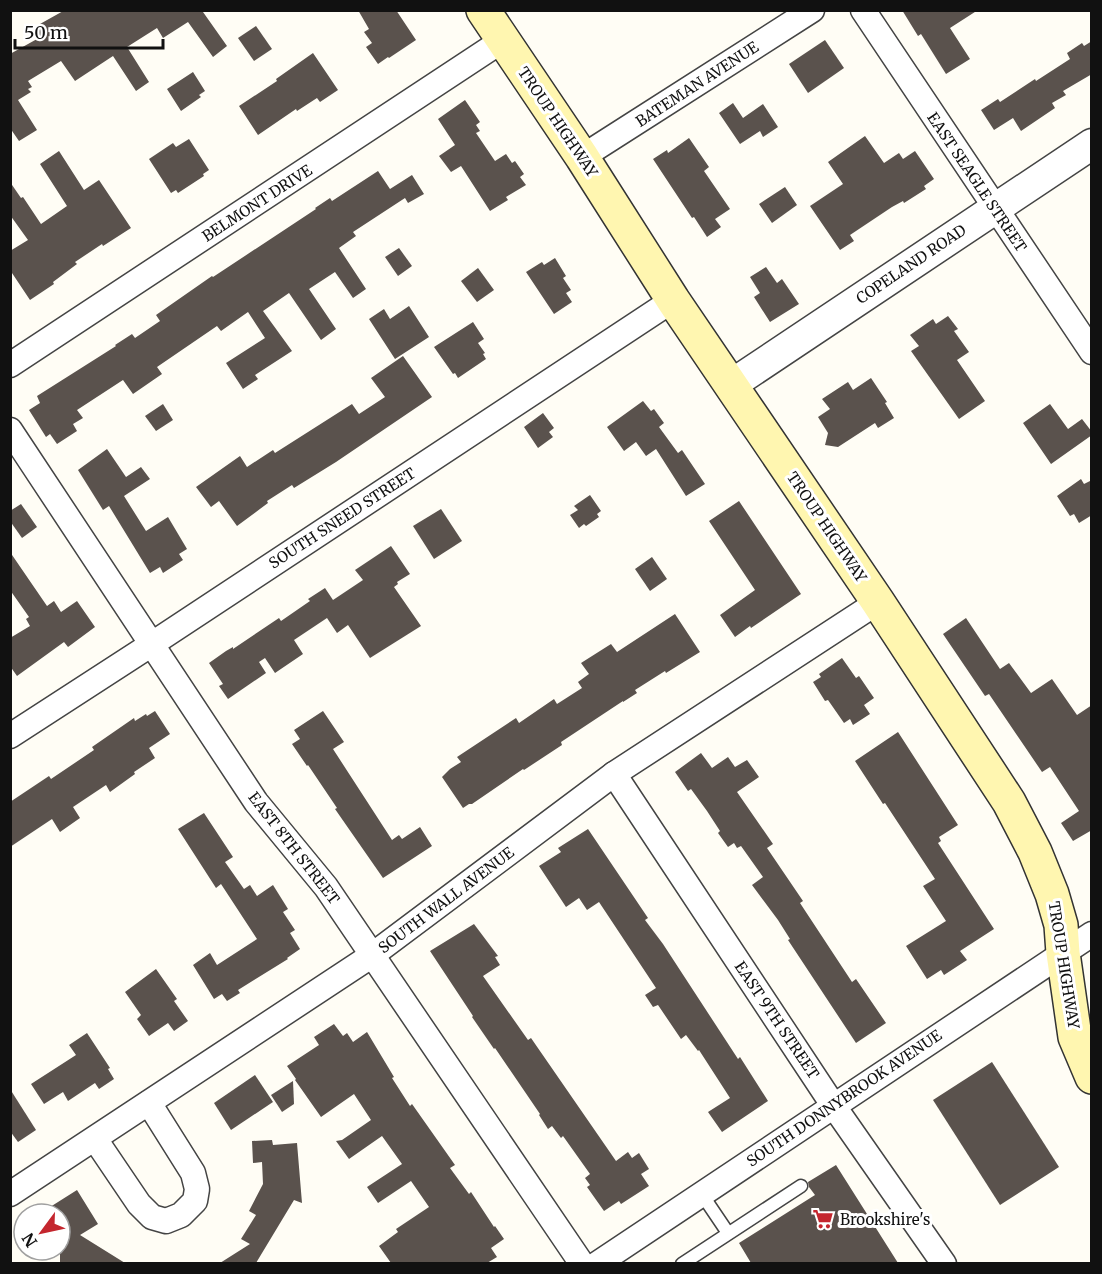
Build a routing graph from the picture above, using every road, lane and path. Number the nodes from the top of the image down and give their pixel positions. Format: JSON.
{"nodes":[{"id":1,"x":483,"y":10,"type":"edge"},
{"id":2,"x":812,"y":10,"type":"edge"},
{"id":3,"x":863,"y":10,"type":"edge"},
{"id":4,"x":503,"y":40,"type":"junction"},
{"id":5,"x":1092,"y":144,"type":"edge"},
{"id":6,"x":582,"y":157,"type":"junction"},
{"id":7,"x":995,"y":208,"type":"junction"},
{"id":8,"x":673,"y":300,"type":"junction"},
{"id":9,"x":1092,"y":352,"type":"edge"},
{"id":10,"x":10,"y":365,"type":"edge"},
{"id":11,"x":731,"y":385,"type":"junction"},
{"id":12,"x":10,"y":430,"type":"edge"},
{"id":13,"x":878,"y":602,"type":"junction"},
{"id":14,"x":152,"y":644,"type":"junction"},
{"id":15,"x":10,"y":736,"type":"edge"},
{"id":16,"x":614,"y":774,"type":"junction"},
{"id":17,"x":1092,"y":934,"type":"edge"},
{"id":18,"x":1063,"y":953,"type":"junction"},
{"id":19,"x":371,"y":956,"type":"junction"},
{"id":20,"x":1092,"y":1077,"type":"edge"},
{"id":21,"x":149,"y":1103,"type":"junction"},
{"id":22,"x":833,"y":1105,"type":"junction"},
{"id":23,"x":95,"y":1138,"type":"junction"},
{"id":24,"x":801,"y":1186,"type":"dead end"},
{"id":25,"x":10,"y":1194,"type":"edge"},
{"id":26,"x":701,"y":1194,"type":"junction"},
{"id":27,"x":728,"y":1233,"type":"junction"},
{"id":28,"x":582,"y":1263,"type":"edge"},
{"id":29,"x":597,"y":1263,"type":"edge"},
{"id":30,"x":682,"y":1263,"type":"edge"},
{"id":31,"x":944,"y":1263,"type":"edge"}],
"edges":[{"from":1,"to":4,"type":"main road","name":"TROUP HIGHWAY"},
{"from":2,"to":6,"type":"street","name":"BATEMAN AVENUE"},
{"from":3,"to":7,"type":"street","name":"EAST SEAGLE STREET"},
{"from":4,"to":6,"type":"main road","name":"TROUP HIGHWAY"},
{"from":4,"to":10,"type":"street","name":"BELMONT DRIVE"},
{"from":5,"to":7,"type":"street","name":"COPELAND ROAD"},
{"from":6,"to":8,"type":"main road","name":"TROUP HIGHWAY"},
{"from":7,"to":9,"type":"street","name":"EAST SEAGLE STREET"},
{"from":7,"to":11,"type":"street","name":"COPELAND ROAD"},
{"from":8,"to":11,"type":"main road","name":"TROUP HIGHWAY"},
{"from":8,"to":14,"type":"street","name":"SOUTH SNEED STREET"},
{"from":11,"to":13,"type":"main road","name":"TROUP HIGHWAY"},
{"from":12,"to":14,"type":"street","name":"EAST 8TH STREET"},
{"from":13,"to":16,"type":"street","name":"SOUTH WALL AVENUE"},
{"from":13,"to":18,"type":"main road","name":"TROUP HIGHWAY"},
{"from":14,"to":15,"type":"street","name":"SOUTH SNEED STREET"},
{"from":14,"to":19,"type":"street","name":"EAST 8TH STREET"},
{"from":16,"to":19,"type":"street","name":"SOUTH WALL AVENUE"},
{"from":16,"to":22,"type":"street","name":"EAST 9TH STREET"},
{"from":17,"to":18,"type":"street","name":"SOUTH DONNYBROOK AVENUE"},
{"from":18,"to":20,"type":"main road","name":"TROUP HIGHWAY"},
{"from":18,"to":22,"type":"street","name":"SOUTH DONNYBROOK AVENUE"},
{"from":19,"to":21,"type":"street","name":"SOUTH WALL AVENUE"},
{"from":19,"to":28,"type":"street","name":"EAST 8TH STREET"},
{"from":21,"to":23,"type":"street","name":"SOUTH WALL AVENUE"},
{"from":21,"to":23,"type":"street"},
{"from":22,"to":26,"type":"street","name":"SOUTH DONNYBROOK AVENUE"},
{"from":22,"to":31,"type":"street","name":"EAST 9TH STREET"},
{"from":23,"to":25,"type":"street","name":"SOUTH WALL AVENUE"},
{"from":24,"to":27,"type":"lane"},
{"from":26,"to":27,"type":"lane"},
{"from":26,"to":29,"type":"street","name":"SOUTH DONNYBROOK AVENUE"},
{"from":27,"to":30,"type":"lane"}]}
